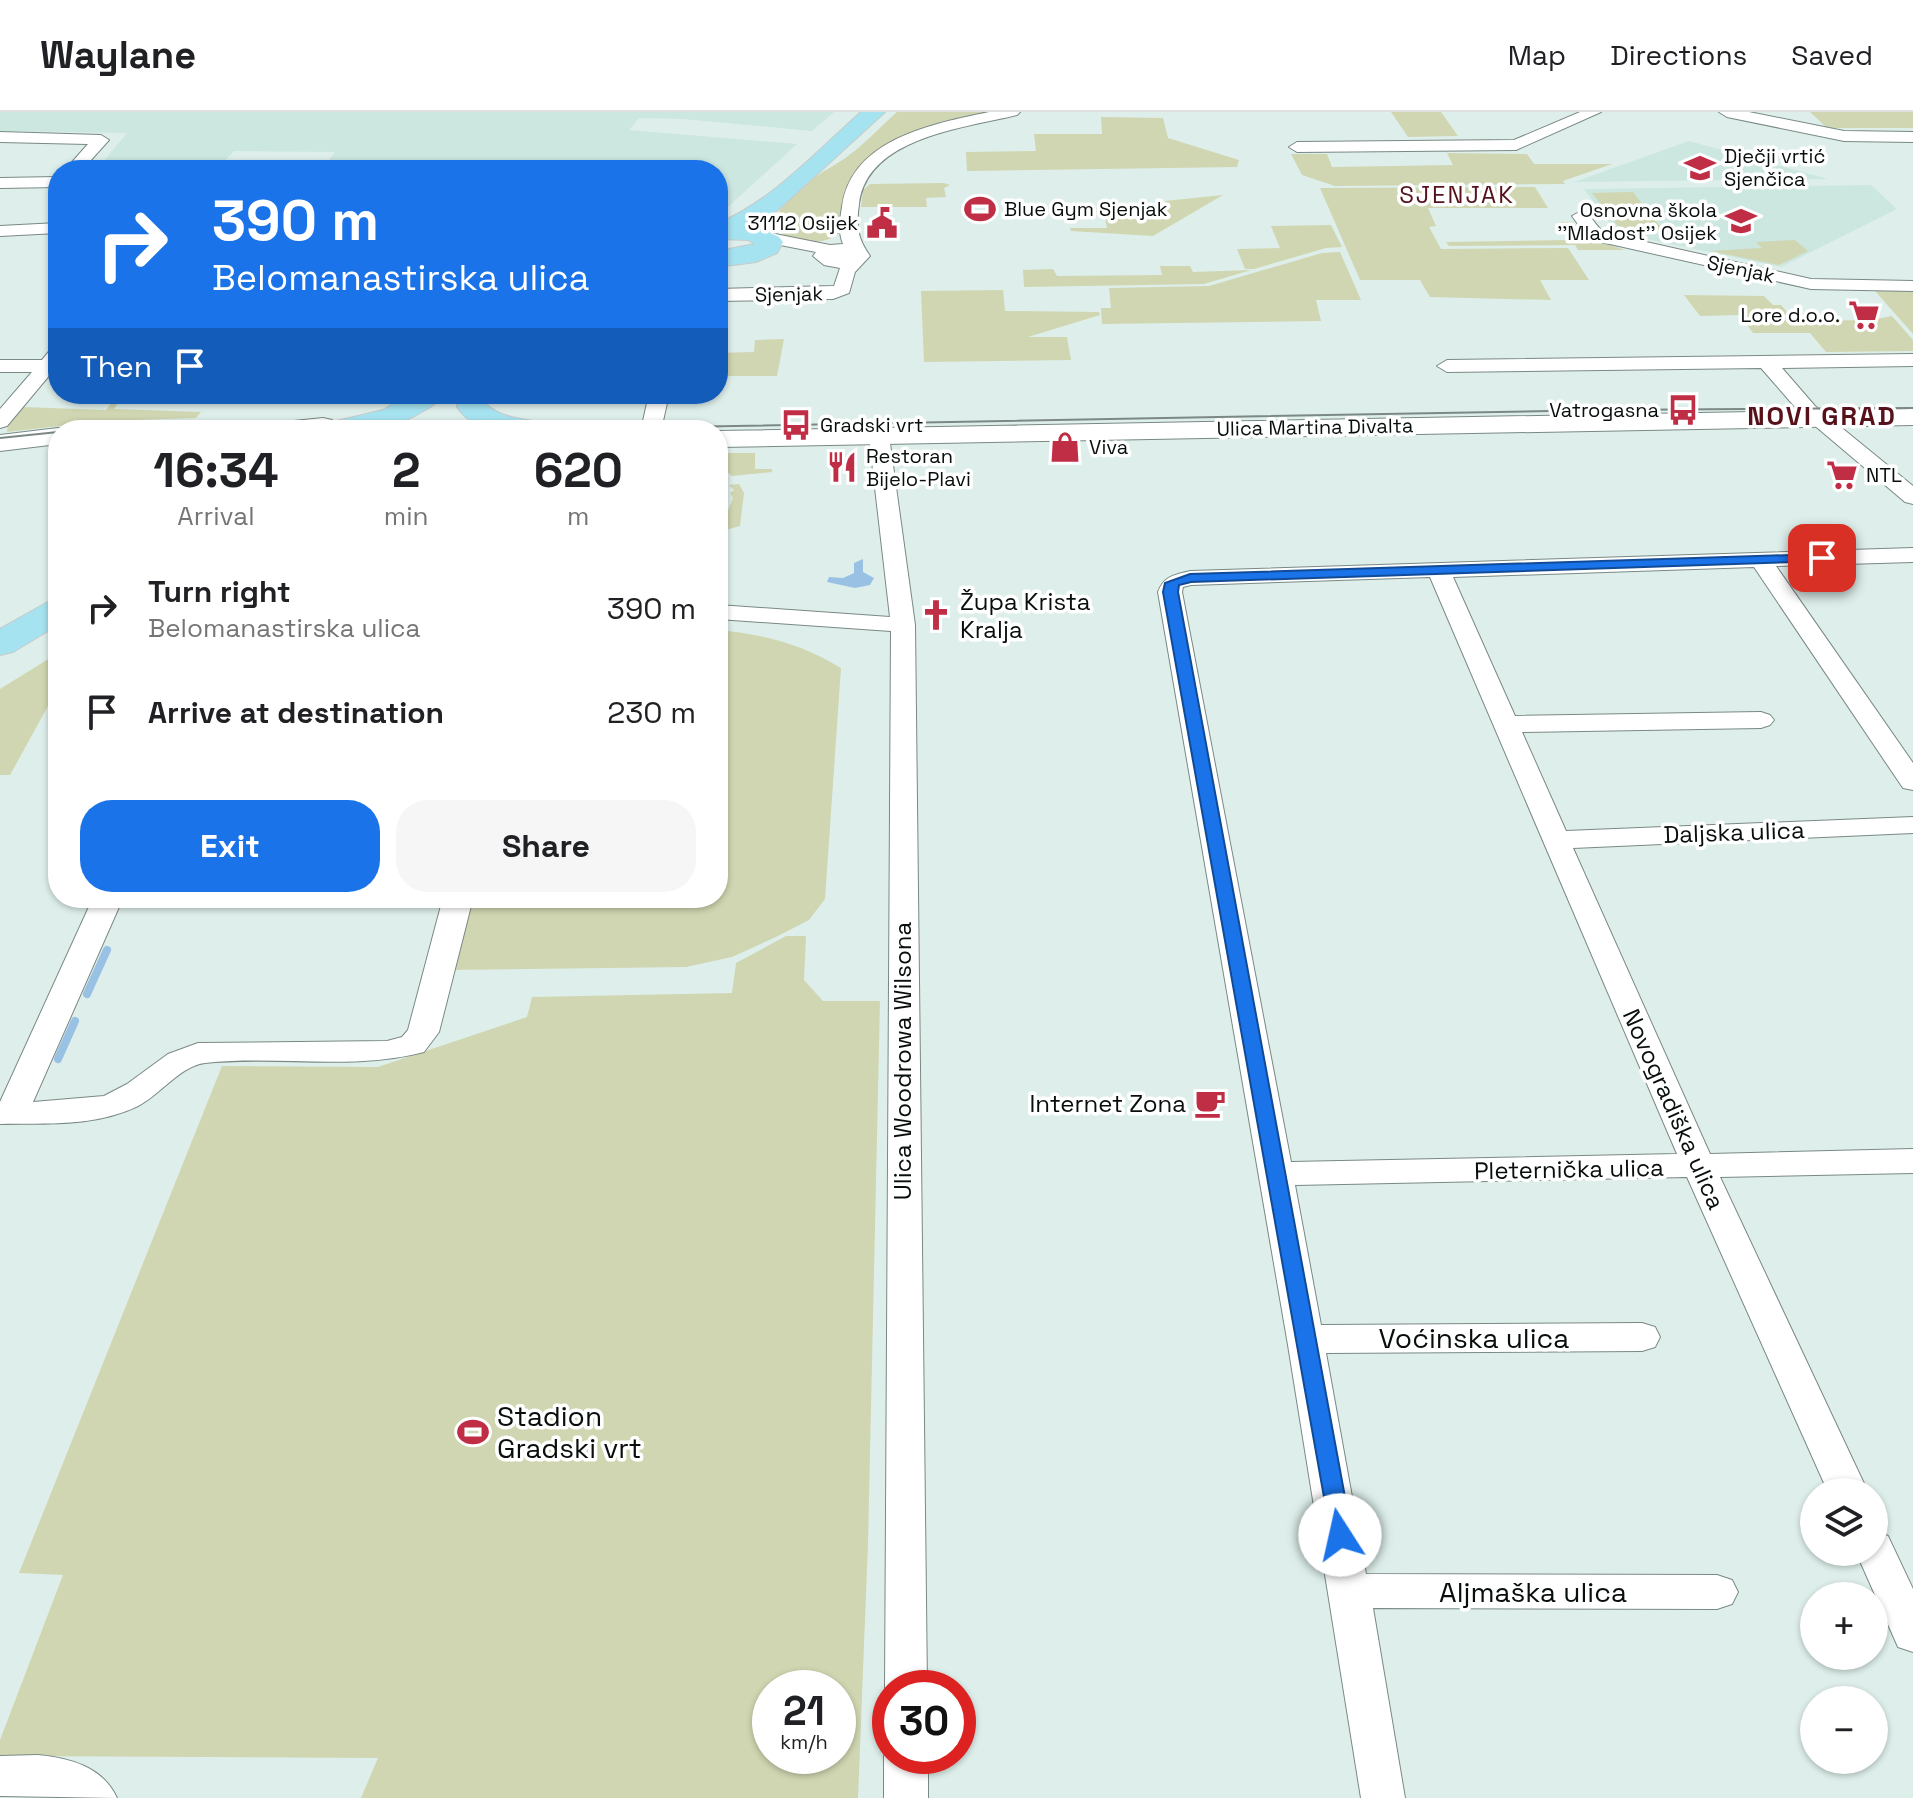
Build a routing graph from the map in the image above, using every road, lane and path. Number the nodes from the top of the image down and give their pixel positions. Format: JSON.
{"nodes":[{"id":1,"x":874,"y":112,"type":"edge"},
{"id":2,"x":1012,"y":112,"type":"edge"},
{"id":3,"x":1593,"y":112,"type":"edge"},
{"id":4,"x":1727,"y":112,"type":"edge"},
{"id":5,"x":0,"y":137,"type":"edge"},
{"id":6,"x":1913,"y":137,"type":"edge"},
{"id":7,"x":1297,"y":147,"type":"dead end"},
{"id":8,"x":82,"y":160,"type":"edge"},
{"id":9,"x":0,"y":183,"type":"edge"},
{"id":10,"x":48,"y":193,"type":"edge"},
{"id":11,"x":48,"y":208,"type":"edge"},
{"id":12,"x":1581,"y":216,"type":"dead end"},
{"id":13,"x":39,"y":229,"type":"junction"},
{"id":14,"x":48,"y":229,"type":"edge"},
{"id":15,"x":0,"y":231,"type":"edge"},
{"id":16,"x":754,"y":233,"type":"edge"},
{"id":17,"x":841,"y":252,"type":"junction"},
{"id":18,"x":728,"y":255,"type":"edge"},
{"id":19,"x":1913,"y":286,"type":"edge"},
{"id":20,"x":728,"y":295,"type":"edge"},
{"id":21,"x":48,"y":360,"type":"edge"},
{"id":22,"x":1913,"y":360,"type":"edge"},
{"id":23,"x":1767,"y":362,"type":"junction"},
{"id":24,"x":48,"y":364,"type":"edge"},
{"id":25,"x":0,"y":366,"type":"edge"},
{"id":26,"x":1447,"y":366,"type":"dead end"},
{"id":27,"x":435,"y":404,"type":"edge"},
{"id":28,"x":440,"y":404,"type":"edge"},
{"id":29,"x":464,"y":404,"type":"edge"},
{"id":30,"x":1913,"y":417,"type":"edge"},
{"id":31,"x":1818,"y":419,"type":"junction"},
{"id":32,"x":410,"y":420,"type":"edge"},
{"id":33,"x":423,"y":420,"type":"edge"},
{"id":34,"x":487,"y":420,"type":"edge"},
{"id":35,"x":0,"y":422,"type":"edge"},
{"id":36,"x":879,"y":436,"type":"junction"},
{"id":37,"x":728,"y":439,"type":"edge"},
{"id":38,"x":48,"y":440,"type":"edge"},
{"id":39,"x":0,"y":444,"type":"edge"},
{"id":40,"x":1913,"y":497,"type":"edge"},
{"id":41,"x":1913,"y":555,"type":"edge"},
{"id":42,"x":1761,"y":561,"type":"junction"},
{"id":43,"x":1439,"y":572,"type":"junction"},
{"id":44,"x":728,"y":613,"type":"edge"},
{"id":45,"x":48,"y":616,"type":"edge"},
{"id":46,"x":903,"y":625,"type":"junction"},
{"id":47,"x":48,"y":637,"type":"edge"},
{"id":48,"x":0,"y":644,"type":"edge"},
{"id":49,"x":0,"y":665,"type":"edge"},
{"id":50,"x":1761,"y":720,"type":"dead end"},
{"id":51,"x":1506,"y":724,"type":"junction"},
{"id":52,"x":1913,"y":782,"type":"edge"},
{"id":53,"x":1913,"y":825,"type":"edge"},
{"id":54,"x":1554,"y":840,"type":"junction"},
{"id":55,"x":103,"y":908,"type":"edge"},
{"id":56,"x":455,"y":908,"type":"edge"},
{"id":57,"x":6,"y":1113,"type":"edge"},
{"id":58,"x":1913,"y":1161,"type":"edge"},
{"id":59,"x":1699,"y":1167,"type":"junction"},
{"id":60,"x":1274,"y":1174,"type":"junction"},
{"id":61,"x":1642,"y":1337,"type":"dead end"},
{"id":62,"x":1306,"y":1339,"type":"junction"},
{"id":63,"x":1842,"y":1478,"type":"edge"},
{"id":64,"x":1883,"y":1566,"type":"edge"},
{"id":65,"x":1350,"y":1591,"type":"junction"},
{"id":66,"x":1717,"y":1592,"type":"dead end"},
{"id":67,"x":1909,"y":1617,"type":"edge"},
{"id":68,"x":906,"y":1670,"type":"edge"},
{"id":69,"x":906,"y":1774,"type":"edge"},
{"id":70,"x":0,"y":1776,"type":"edge"},
{"id":71,"x":95,"y":1798,"type":"edge"},
{"id":72,"x":906,"y":1798,"type":"edge"},
{"id":73,"x":1383,"y":1798,"type":"edge"}],
"edges":[{"from":1,"to":16,"type":"main road"},
{"from":2,"to":17,"type":"street"},
{"from":3,"to":7,"type":"street"},
{"from":4,"to":6,"type":"street"},
{"from":5,"to":8,"type":"street"},
{"from":9,"to":10,"type":"street"},
{"from":11,"to":13,"type":"street"},
{"from":12,"to":19,"type":"street","name":"Sjenjak"},
{"from":13,"to":14,"type":"street"},
{"from":13,"to":15,"type":"street"},
{"from":16,"to":17,"type":"street"},
{"from":16,"to":17,"type":"street"},
{"from":16,"to":17,"type":"street"},
{"from":16,"to":18,"type":"main road"},
{"from":17,"to":20,"type":"street","name":"Sjenjak"},
{"from":21,"to":25,"type":"street"},
{"from":22,"to":23,"type":"street"},
{"from":23,"to":26,"type":"street"},
{"from":23,"to":31,"type":"street"},
{"from":24,"to":35,"type":"street"},
{"from":27,"to":32,"type":"main road"},
{"from":28,"to":33,"type":"main road"},
{"from":29,"to":34,"type":"main road"},
{"from":30,"to":31,"type":"street","name":"Ulica Martina Divalta"},
{"from":31,"to":36,"type":"street","name":"Ulica Martina Divalta"},
{"from":31,"to":40,"type":"street"},
{"from":36,"to":37,"type":"street","name":"Ulica Martina Divalta"},
{"from":36,"to":46,"type":"street","name":"Ulica Woodrowa Wilsona"},
{"from":38,"to":39,"type":"street"},
{"from":41,"to":42,"type":"street"},
{"from":42,"to":43,"type":"street"},
{"from":42,"to":52,"type":"street"},
{"from":43,"to":51,"type":"street","name":"Novogradiška ulica"},
{"from":43,"to":60,"type":"street"},
{"from":44,"to":46,"type":"street"},
{"from":45,"to":48,"type":"main road"},
{"from":46,"to":68,"type":"street","name":"Ulica Woodrowa Wilsona"},
{"from":47,"to":49,"type":"main road"},
{"from":50,"to":51,"type":"street"},
{"from":51,"to":54,"type":"street","name":"Novogradiška ulica"},
{"from":53,"to":54,"type":"street","name":"Daljska ulica"},
{"from":54,"to":59,"type":"street","name":"Novogradiška ulica"},
{"from":55,"to":57,"type":"street"},
{"from":56,"to":57,"type":"street"},
{"from":58,"to":59,"type":"street","name":"Pleternička ulica"},
{"from":59,"to":60,"type":"street","name":"Pleternička ulica"},
{"from":59,"to":63,"type":"street","name":"Novogradiška ulica"},
{"from":60,"to":62,"type":"street"},
{"from":61,"to":62,"type":"street","name":"Voćinska ulica"},
{"from":62,"to":65,"type":"street"},
{"from":64,"to":67,"type":"street"},
{"from":65,"to":66,"type":"street","name":"Aljmaška ulica"},
{"from":65,"to":73,"type":"street"},
{"from":69,"to":72,"type":"street"},
{"from":70,"to":71,"type":"street"}]}
